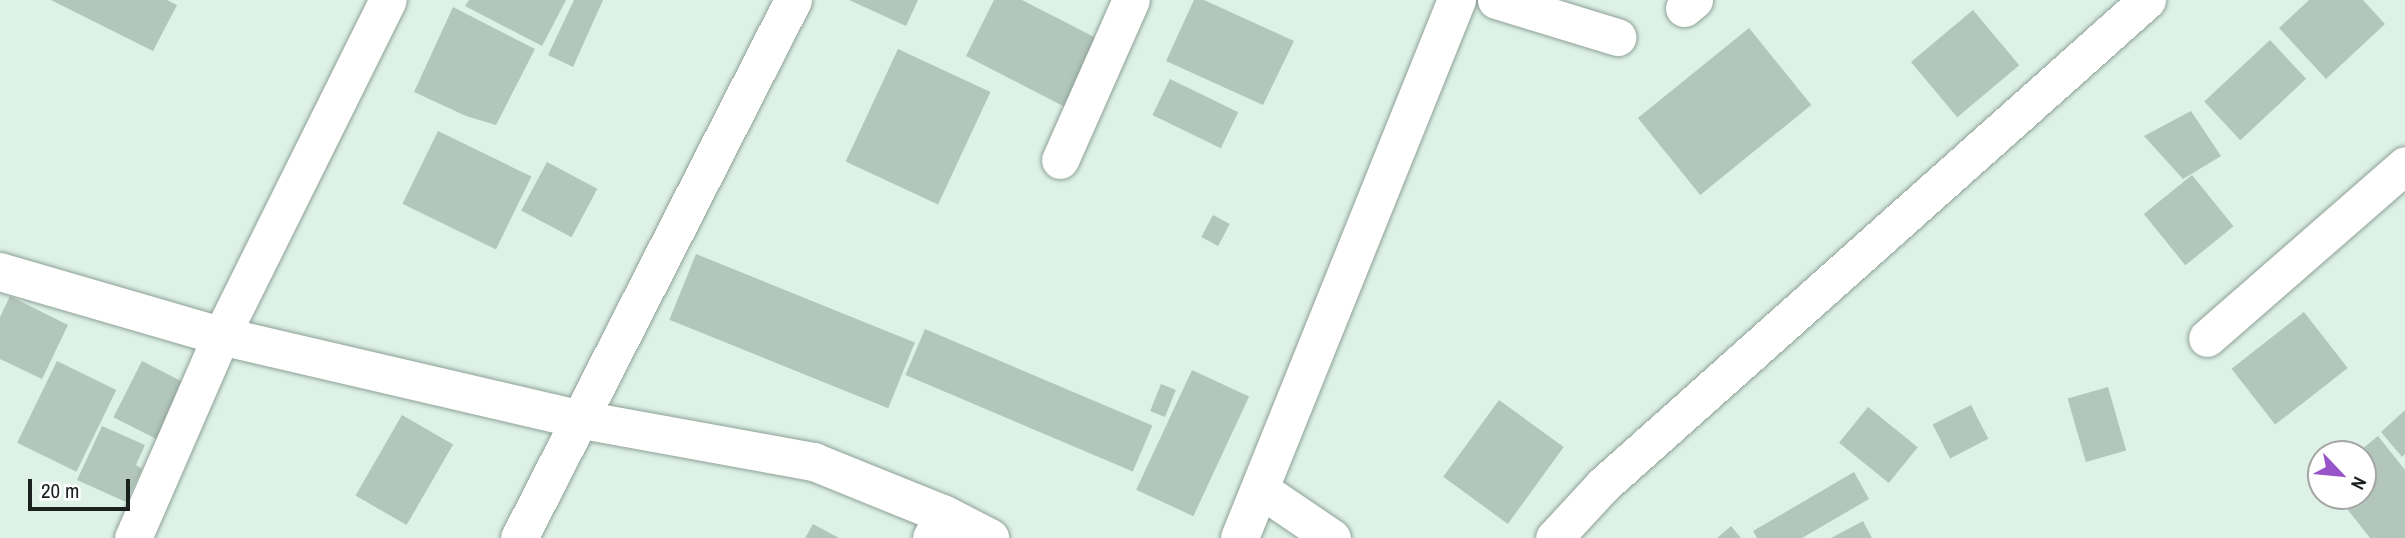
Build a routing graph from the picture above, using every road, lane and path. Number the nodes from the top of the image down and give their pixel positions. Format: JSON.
{"nodes":[{"id":1,"x":388,"y":0,"type":"edge"},
{"id":2,"x":793,"y":0,"type":"edge"},
{"id":3,"x":1131,"y":0,"type":"edge"},
{"id":4,"x":1457,"y":0,"type":"edge"},
{"id":5,"x":1496,"y":0,"type":"edge"},
{"id":6,"x":2147,"y":0,"type":"edge"},
{"id":7,"x":1617,"y":37,"type":"dead end"},
{"id":8,"x":1060,"y":160,"type":"dead end"},
{"id":9,"x":2405,"y":166,"type":"edge"},
{"id":10,"x":0,"y":272,"type":"edge"},
{"id":11,"x":221,"y":336,"type":"junction"},
{"id":12,"x":2207,"y":338,"type":"dead end"},
{"id":13,"x":577,"y":419,"type":"junction"},
{"id":14,"x":1260,"y":489,"type":"junction"},
{"id":15,"x":937,"y":526,"type":"edge"},
{"id":16,"x":133,"y":538,"type":"edge"},
{"id":17,"x":519,"y":538,"type":"edge"},
{"id":18,"x":990,"y":538,"type":"edge"},
{"id":19,"x":1240,"y":538,"type":"edge"},
{"id":20,"x":1332,"y":538,"type":"edge"},
{"id":21,"x":1555,"y":538,"type":"edge"}],
"edges":[{"from":1,"to":11,"type":"street"},
{"from":2,"to":13,"type":"street"},
{"from":3,"to":8,"type":"street"},
{"from":4,"to":14,"type":"main road"},
{"from":5,"to":7,"type":"street"},
{"from":6,"to":21,"type":"street"},
{"from":9,"to":12,"type":"street"},
{"from":10,"to":11,"type":"main road"},
{"from":11,"to":13,"type":"main road"},
{"from":11,"to":16,"type":"street"},
{"from":13,"to":15,"type":"main road"},
{"from":13,"to":17,"type":"street"},
{"from":14,"to":19,"type":"main road"},
{"from":14,"to":20,"type":"street"},
{"from":15,"to":18,"type":"main road"}]}
